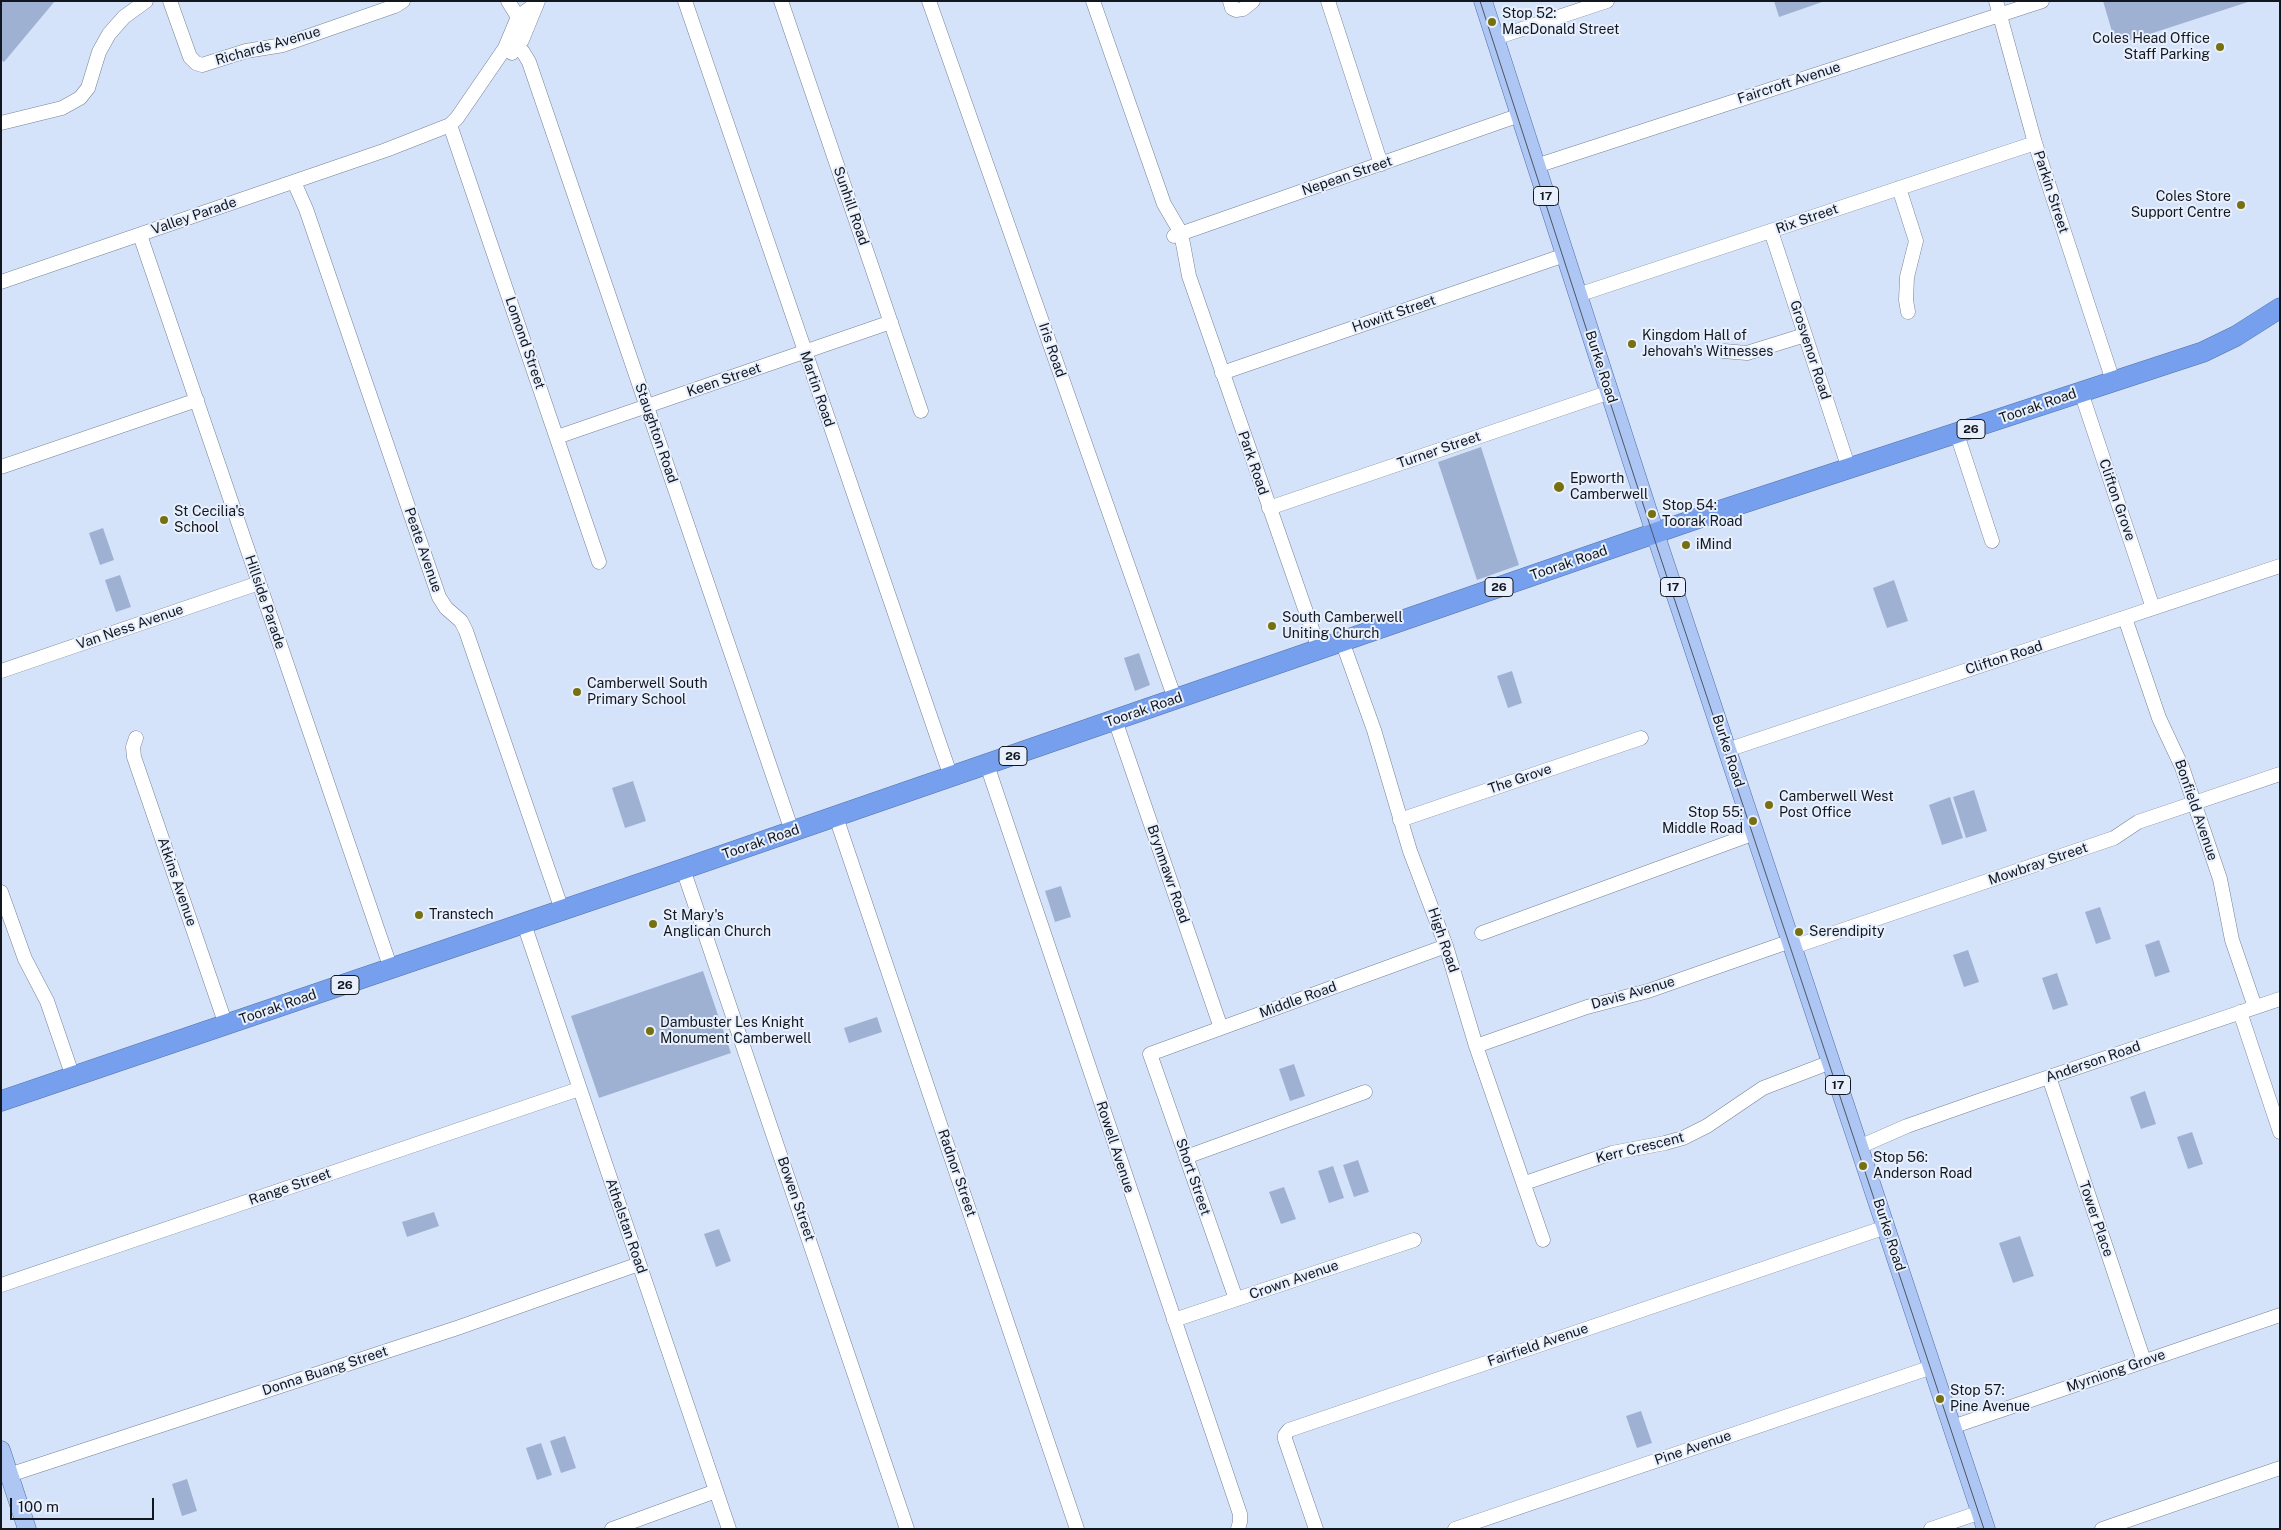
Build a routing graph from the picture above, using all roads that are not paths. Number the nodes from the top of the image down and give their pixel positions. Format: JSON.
{"nodes":[{"id":1,"x":146,"y":1,"type":"edge"},
{"id":2,"x":170,"y":1,"type":"edge"},
{"id":3,"x":403,"y":1,"type":"edge"},
{"id":4,"x":508,"y":1,"type":"edge"},
{"id":5,"x":684,"y":1,"type":"edge"},
{"id":6,"x":781,"y":1,"type":"edge"},
{"id":7,"x":929,"y":1,"type":"edge"},
{"id":8,"x":1093,"y":1,"type":"edge"},
{"id":9,"x":1230,"y":1,"type":"edge"},
{"id":10,"x":1253,"y":1,"type":"edge"},
{"id":11,"x":1328,"y":1,"type":"edge"},
{"id":12,"x":1483,"y":1,"type":"edge"},
{"id":13,"x":1607,"y":1,"type":"edge"},
{"id":14,"x":2042,"y":1,"type":"edge"},
{"id":15,"x":538,"y":2,"type":"edge"},
{"id":16,"x":1998,"y":8,"type":"edge"},
{"id":17,"x":518,"y":17,"type":"junction"},
{"id":18,"x":1495,"y":38,"type":"junction"},
{"id":19,"x":514,"y":43,"type":"junction"},
{"id":20,"x":1520,"y":115,"type":"junction"},
{"id":21,"x":1,"y":123,"type":"edge"},
{"id":22,"x":452,"y":128,"type":"junction"},
{"id":23,"x":2035,"y":142,"type":"junction"},
{"id":24,"x":1381,"y":164,"type":"junction"},
{"id":25,"x":1536,"y":166,"type":"junction"},
{"id":26,"x":297,"y":181,"type":"junction"},
{"id":27,"x":1899,"y":188,"type":"junction"},
{"id":28,"x":1771,"y":231,"type":"junction"},
{"id":29,"x":140,"y":234,"type":"junction"},
{"id":30,"x":1177,"y":235,"type":"junction"},
{"id":31,"x":1565,"y":255,"type":"junction"},
{"id":32,"x":1,"y":282,"type":"edge"},
{"id":33,"x":1578,"y":295,"type":"junction"},
{"id":34,"x":2280,"y":308,"type":"edge"},
{"id":35,"x":1908,"y":312,"type":"dead end"},
{"id":36,"x":891,"y":322,"type":"junction"},
{"id":37,"x":1805,"y":334,"type":"junction"},
{"id":38,"x":1723,"y":351,"type":"dead end"},
{"id":39,"x":805,"y":352,"type":"junction"},
{"id":40,"x":1222,"y":373,"type":"junction"},
{"id":41,"x":2113,"y":381,"type":"junction"},
{"id":42,"x":1610,"y":392,"type":"junction"},
{"id":43,"x":2081,"y":392,"type":"junction"},
{"id":44,"x":197,"y":400,"type":"junction"},
{"id":45,"x":646,"y":406,"type":"junction"},
{"id":46,"x":921,"y":411,"type":"dead end"},
{"id":47,"x":1957,"y":434,"type":"junction"},
{"id":48,"x":557,"y":437,"type":"junction"},
{"id":49,"x":1,"y":467,"type":"edge"},
{"id":50,"x":1849,"y":469,"type":"junction"},
{"id":51,"x":1269,"y":508,"type":"junction"},
{"id":52,"x":1655,"y":533,"type":"junction"},
{"id":53,"x":1992,"y":541,"type":"dead end"},
{"id":54,"x":599,"y":562,"type":"dead end"},
{"id":55,"x":2280,"y":566,"type":"edge"},
{"id":56,"x":259,"y":583,"type":"junction"},
{"id":57,"x":2153,"y":608,"type":"junction"},
{"id":58,"x":2125,"y":618,"type":"junction"},
{"id":59,"x":1342,"y":641,"type":"junction"},
{"id":60,"x":1319,"y":649,"type":"junction"},
{"id":61,"x":1,"y":671,"type":"edge"},
{"id":62,"x":1175,"y":699,"type":"junction"},
{"id":63,"x":1115,"y":720,"type":"junction"},
{"id":64,"x":136,"y":738,"type":"dead end"},
{"id":65,"x":1641,"y":738,"type":"dead end"},
{"id":66,"x":1727,"y":750,"type":"junction"},
{"id":67,"x":987,"y":765,"type":"junction"},
{"id":68,"x":2280,"y":774,"type":"edge"},
{"id":69,"x":951,"y":777,"type":"junction"},
{"id":70,"x":2194,"y":803,"type":"junction"},
{"id":71,"x":836,"y":816,"type":"junction"},
{"id":72,"x":1400,"y":820,"type":"junction"},
{"id":73,"x":792,"y":832,"type":"junction"},
{"id":74,"x":1755,"y":833,"type":"junction"},
{"id":75,"x":683,"y":869,"type":"junction"},
{"id":76,"x":1,"y":892,"type":"edge"},
{"id":77,"x":562,"y":910,"type":"junction"},
{"id":78,"x":524,"y":924,"type":"junction"},
{"id":79,"x":1482,"y":933,"type":"dead end"},
{"id":80,"x":1792,"y":944,"type":"junction"},
{"id":81,"x":1446,"y":946,"type":"junction"},
{"id":82,"x":391,"y":969,"type":"junction"},
{"id":83,"x":2280,"y":999,"type":"edge"},
{"id":84,"x":2255,"y":1007,"type":"junction"},
{"id":85,"x":2240,"y":1012,"type":"junction"},
{"id":86,"x":226,"y":1025,"type":"junction"},
{"id":87,"x":1221,"y":1028,"type":"junction"},
{"id":88,"x":1476,"y":1046,"type":"junction"},
{"id":89,"x":1150,"y":1054,"type":"joint"},
{"id":90,"x":1831,"y":1062,"type":"junction"},
{"id":91,"x":73,"y":1077,"type":"junction"},
{"id":92,"x":2049,"y":1077,"type":"junction"},
{"id":93,"x":579,"y":1089,"type":"junction"},
{"id":94,"x":1365,"y":1092,"type":"dead end"},
{"id":95,"x":1,"y":1101,"type":"edge"},
{"id":96,"x":2280,"y":1132,"type":"edge"},
{"id":97,"x":1858,"y":1143,"type":"junction"},
{"id":98,"x":1186,"y":1157,"type":"junction"},
{"id":99,"x":1525,"y":1183,"type":"junction"},
{"id":100,"x":1886,"y":1227,"type":"junction"},
{"id":101,"x":1414,"y":1240,"type":"dead end"},
{"id":102,"x":1543,"y":1240,"type":"dead end"},
{"id":103,"x":639,"y":1264,"type":"junction"},
{"id":104,"x":1,"y":1285,"type":"edge"},
{"id":105,"x":1236,"y":1299,"type":"junction"},
{"id":106,"x":2280,"y":1315,"type":"edge"},
{"id":107,"x":1174,"y":1320,"type":"junction"},
{"id":108,"x":2144,"y":1362,"type":"junction"},
{"id":109,"x":1932,"y":1367,"type":"junction"},
{"id":110,"x":1952,"y":1427,"type":"junction"},
{"id":111,"x":1,"y":1450,"type":"edge"},
{"id":112,"x":2280,"y":1468,"type":"edge"},
{"id":113,"x":9,"y":1475,"type":"junction"},
{"id":114,"x":716,"y":1491,"type":"junction"},
{"id":115,"x":1981,"y":1512,"type":"junction"},
{"id":116,"x":27,"y":1529,"type":"edge"},
{"id":117,"x":612,"y":1529,"type":"edge"},
{"id":118,"x":729,"y":1529,"type":"edge"},
{"id":119,"x":907,"y":1529,"type":"edge"},
{"id":120,"x":1078,"y":1529,"type":"edge"},
{"id":121,"x":1238,"y":1529,"type":"edge"},
{"id":122,"x":1316,"y":1529,"type":"edge"},
{"id":123,"x":1455,"y":1529,"type":"edge"},
{"id":124,"x":1931,"y":1529,"type":"edge"},
{"id":125,"x":1986,"y":1529,"type":"edge"},
{"id":126,"x":2102,"y":1529,"type":"edge"}],
"edges":[{"from":1,"to":21,"type":"street"},
{"from":2,"to":3,"type":"street","name":"Richards Avenue"},
{"from":4,"to":17,"type":"street"},
{"from":5,"to":39,"type":"street","name":"Martin Road"},
{"from":6,"to":36,"type":"street","name":"Sunhill Road"},
{"from":7,"to":62,"type":"street","name":"Iris Road"},
{"from":8,"to":30,"type":"street","name":"Park Road"},
{"from":9,"to":10,"type":"street"},
{"from":11,"to":24,"type":"street"},
{"from":12,"to":18,"type":"main road","name":"Burke Road","number":"17"},
{"from":13,"to":18,"type":"street"},
{"from":14,"to":16,"type":"street","name":"Faircroft Avenue"},
{"from":15,"to":17,"type":"street"},
{"from":15,"to":19,"type":"street"},
{"from":16,"to":23,"type":"street","name":"Parkin Street"},
{"from":16,"to":25,"type":"street","name":"Faircroft Avenue"},
{"from":17,"to":19,"type":"street"},
{"from":18,"to":20,"type":"main road","name":"Burke Road","number":"17"},
{"from":19,"to":22,"type":"street"},
{"from":19,"to":45,"type":"street","name":"Staughton Road"},
{"from":20,"to":24,"type":"street","name":"Nepean Street"},
{"from":20,"to":25,"type":"main road","name":"Burke Road","number":"17"},
{"from":22,"to":26,"type":"street","name":"Valley Parade"},
{"from":22,"to":48,"type":"street","name":"Lomond Street"},
{"from":23,"to":27,"type":"street","name":"Rix Street"},
{"from":23,"to":41,"type":"street","name":"Parkin Street"},
{"from":24,"to":30,"type":"street","name":"Nepean Street"},
{"from":25,"to":31,"type":"main road","name":"Burke Road","number":"17"},
{"from":26,"to":29,"type":"street","name":"Valley Parade"},
{"from":26,"to":77,"type":"street","name":"Peate Avenue"},
{"from":27,"to":28,"type":"street","name":"Rix Street"},
{"from":27,"to":35,"type":"street"},
{"from":28,"to":33,"type":"street","name":"Rix Street"},
{"from":28,"to":37,"type":"street","name":"Grosvenor Road"},
{"from":29,"to":32,"type":"street","name":"Valley Parade"},
{"from":29,"to":44,"type":"street","name":"Hillside Parade"},
{"from":30,"to":40,"type":"street","name":"Park Road"},
{"from":31,"to":33,"type":"main road","name":"Burke Road","number":"17"},
{"from":31,"to":40,"type":"street","name":"Howitt Street"},
{"from":33,"to":42,"type":"main road","name":"Burke Road","number":"17"},
{"from":34,"to":41,"type":"highway","name":"Toorak Road","number":"26"},
{"from":36,"to":39,"type":"street","name":"Keen Street"},
{"from":36,"to":46,"type":"street","name":"Sunhill Road"},
{"from":37,"to":38,"type":"street"},
{"from":37,"to":50,"type":"street","name":"Grosvenor Road"},
{"from":39,"to":45,"type":"street","name":"Keen Street"},
{"from":39,"to":69,"type":"street","name":"Martin Road"},
{"from":40,"to":51,"type":"street","name":"Park Road"},
{"from":41,"to":43,"type":"highway","name":"Toorak Road","number":"26"},
{"from":42,"to":51,"type":"street","name":"Turner Street"},
{"from":42,"to":52,"type":"main road","name":"Burke Road","number":"17"},
{"from":43,"to":47,"type":"highway","name":"Toorak Road","number":"26"},
{"from":43,"to":57,"type":"street","name":"Clifton Grove"},
{"from":44,"to":49,"type":"street"},
{"from":44,"to":56,"type":"street","name":"Hillside Parade"},
{"from":45,"to":48,"type":"street","name":"Keen Street"},
{"from":45,"to":73,"type":"street","name":"Staughton Road"},
{"from":47,"to":50,"type":"highway","name":"Toorak Road","number":"26"},
{"from":47,"to":53,"type":"street"},
{"from":48,"to":54,"type":"street","name":"Lomond Street"},
{"from":50,"to":52,"type":"highway","name":"Toorak Road","number":"26"},
{"from":51,"to":60,"type":"street","name":"Park Road"},
{"from":52,"to":59,"type":"highway","name":"Toorak Road","number":"26"},
{"from":52,"to":66,"type":"main road","name":"Burke Road","number":"17"},
{"from":55,"to":57,"type":"street","name":"Clifton Road"},
{"from":56,"to":61,"type":"street","name":"Van Ness Avenue"},
{"from":56,"to":82,"type":"street","name":"Hillside Parade"},
{"from":57,"to":58,"type":"street","name":"Clifton Road"},
{"from":58,"to":66,"type":"street","name":"Clifton Road"},
{"from":58,"to":70,"type":"street","name":"Bonfield Avenue"},
{"from":59,"to":60,"type":"highway","name":"Toorak Road","number":"26"},
{"from":59,"to":72,"type":"street","name":"High Road"},
{"from":60,"to":62,"type":"highway","name":"Toorak Road","number":"26"},
{"from":62,"to":63,"type":"highway","name":"Toorak Road","number":"26"},
{"from":63,"to":67,"type":"highway","name":"Toorak Road","number":"26"},
{"from":63,"to":87,"type":"street","name":"Brynmawr Road"},
{"from":64,"to":86,"type":"street","name":"Atkins Avenue"},
{"from":65,"to":72,"type":"street","name":"The Grove"},
{"from":66,"to":74,"type":"main road","name":"Burke Road","number":"17"},
{"from":67,"to":69,"type":"highway","name":"Toorak Road","number":"26"},
{"from":67,"to":107,"type":"street","name":"Rowell Avenue"},
{"from":68,"to":70,"type":"street","name":"Mowbray Street"},
{"from":69,"to":71,"type":"highway","name":"Toorak Road","number":"26"},
{"from":70,"to":80,"type":"street","name":"Mowbray Street"},
{"from":70,"to":84,"type":"street","name":"Bonfield Avenue"},
{"from":71,"to":73,"type":"highway","name":"Toorak Road","number":"26"},
{"from":71,"to":120,"type":"street","name":"Radnor Street"},
{"from":72,"to":81,"type":"street","name":"High Road"},
{"from":73,"to":75,"type":"highway","name":"Toorak Road","number":"26"},
{"from":74,"to":79,"type":"street"},
{"from":74,"to":80,"type":"main road","name":"Burke Road","number":"17"},
{"from":75,"to":77,"type":"highway","name":"Toorak Road","number":"26"},
{"from":75,"to":119,"type":"street","name":"Bowen Street"},
{"from":76,"to":91,"type":"street"},
{"from":77,"to":78,"type":"highway","name":"Toorak Road","number":"26"},
{"from":78,"to":82,"type":"highway","name":"Toorak Road","number":"26"},
{"from":78,"to":93,"type":"street","name":"Athelstan Road"},
{"from":80,"to":88,"type":"street","name":"Davis Avenue"},
{"from":80,"to":90,"type":"main road","name":"Burke Road","number":"17"},
{"from":81,"to":87,"type":"street","name":"Middle Road"},
{"from":81,"to":88,"type":"street","name":"High Road"},
{"from":82,"to":86,"type":"highway","name":"Toorak Road","number":"26"},
{"from":83,"to":84,"type":"street","name":"Anderson Road"},
{"from":84,"to":85,"type":"street","name":"Anderson Road"},
{"from":85,"to":92,"type":"street","name":"Anderson Road"},
{"from":85,"to":96,"type":"street"},
{"from":86,"to":91,"type":"highway","name":"Toorak Road","number":"26"},
{"from":87,"to":89,"type":"street","name":"Middle Road"},
{"from":88,"to":99,"type":"street","name":"High Road"},
{"from":89,"to":98,"type":"street","name":"Short Street"},
{"from":90,"to":97,"type":"main road","name":"Burke Road","number":"17"},
{"from":90,"to":99,"type":"street","name":"Kerr Crescent"},
{"from":91,"to":95,"type":"highway","name":"Toorak Road","number":"26"},
{"from":92,"to":97,"type":"street","name":"Anderson Road"},
{"from":92,"to":108,"type":"street","name":"Tower Place"},
{"from":93,"to":103,"type":"street","name":"Athelstan Road"},
{"from":93,"to":104,"type":"street","name":"Range Street"},
{"from":94,"to":98,"type":"street"},
{"from":97,"to":100,"type":"main road","name":"Burke Road","number":"17"},
{"from":98,"to":105,"type":"street","name":"Short Street"},
{"from":99,"to":102,"type":"street","name":"High Road"},
{"from":100,"to":109,"type":"main road","name":"Burke Road","number":"17"},
{"from":100,"to":122,"type":"street","name":"Fairfield Avenue"},
{"from":101,"to":105,"type":"street","name":"Crown Avenue"},
{"from":103,"to":113,"type":"street","name":"Donna Buang Street"},
{"from":103,"to":114,"type":"street","name":"Athelstan Road"},
{"from":105,"to":107,"type":"street","name":"Crown Avenue"},
{"from":106,"to":108,"type":"street","name":"Myrniong Grove"},
{"from":107,"to":121,"type":"street","name":"Rowell Avenue"},
{"from":108,"to":110,"type":"street","name":"Myrniong Grove"},
{"from":109,"to":110,"type":"main road","name":"Burke Road","number":"17"},
{"from":109,"to":123,"type":"street","name":"Pine Avenue"},
{"from":110,"to":115,"type":"main road","name":"Burke Road","number":"17"},
{"from":111,"to":113,"type":"main road"},
{"from":112,"to":126,"type":"street"},
{"from":113,"to":116,"type":"main road"},
{"from":114,"to":117,"type":"street"},
{"from":114,"to":118,"type":"street","name":"Athelstan Road"},
{"from":115,"to":124,"type":"street"},
{"from":115,"to":125,"type":"main road","name":"Burke Road","number":"17"}]}
